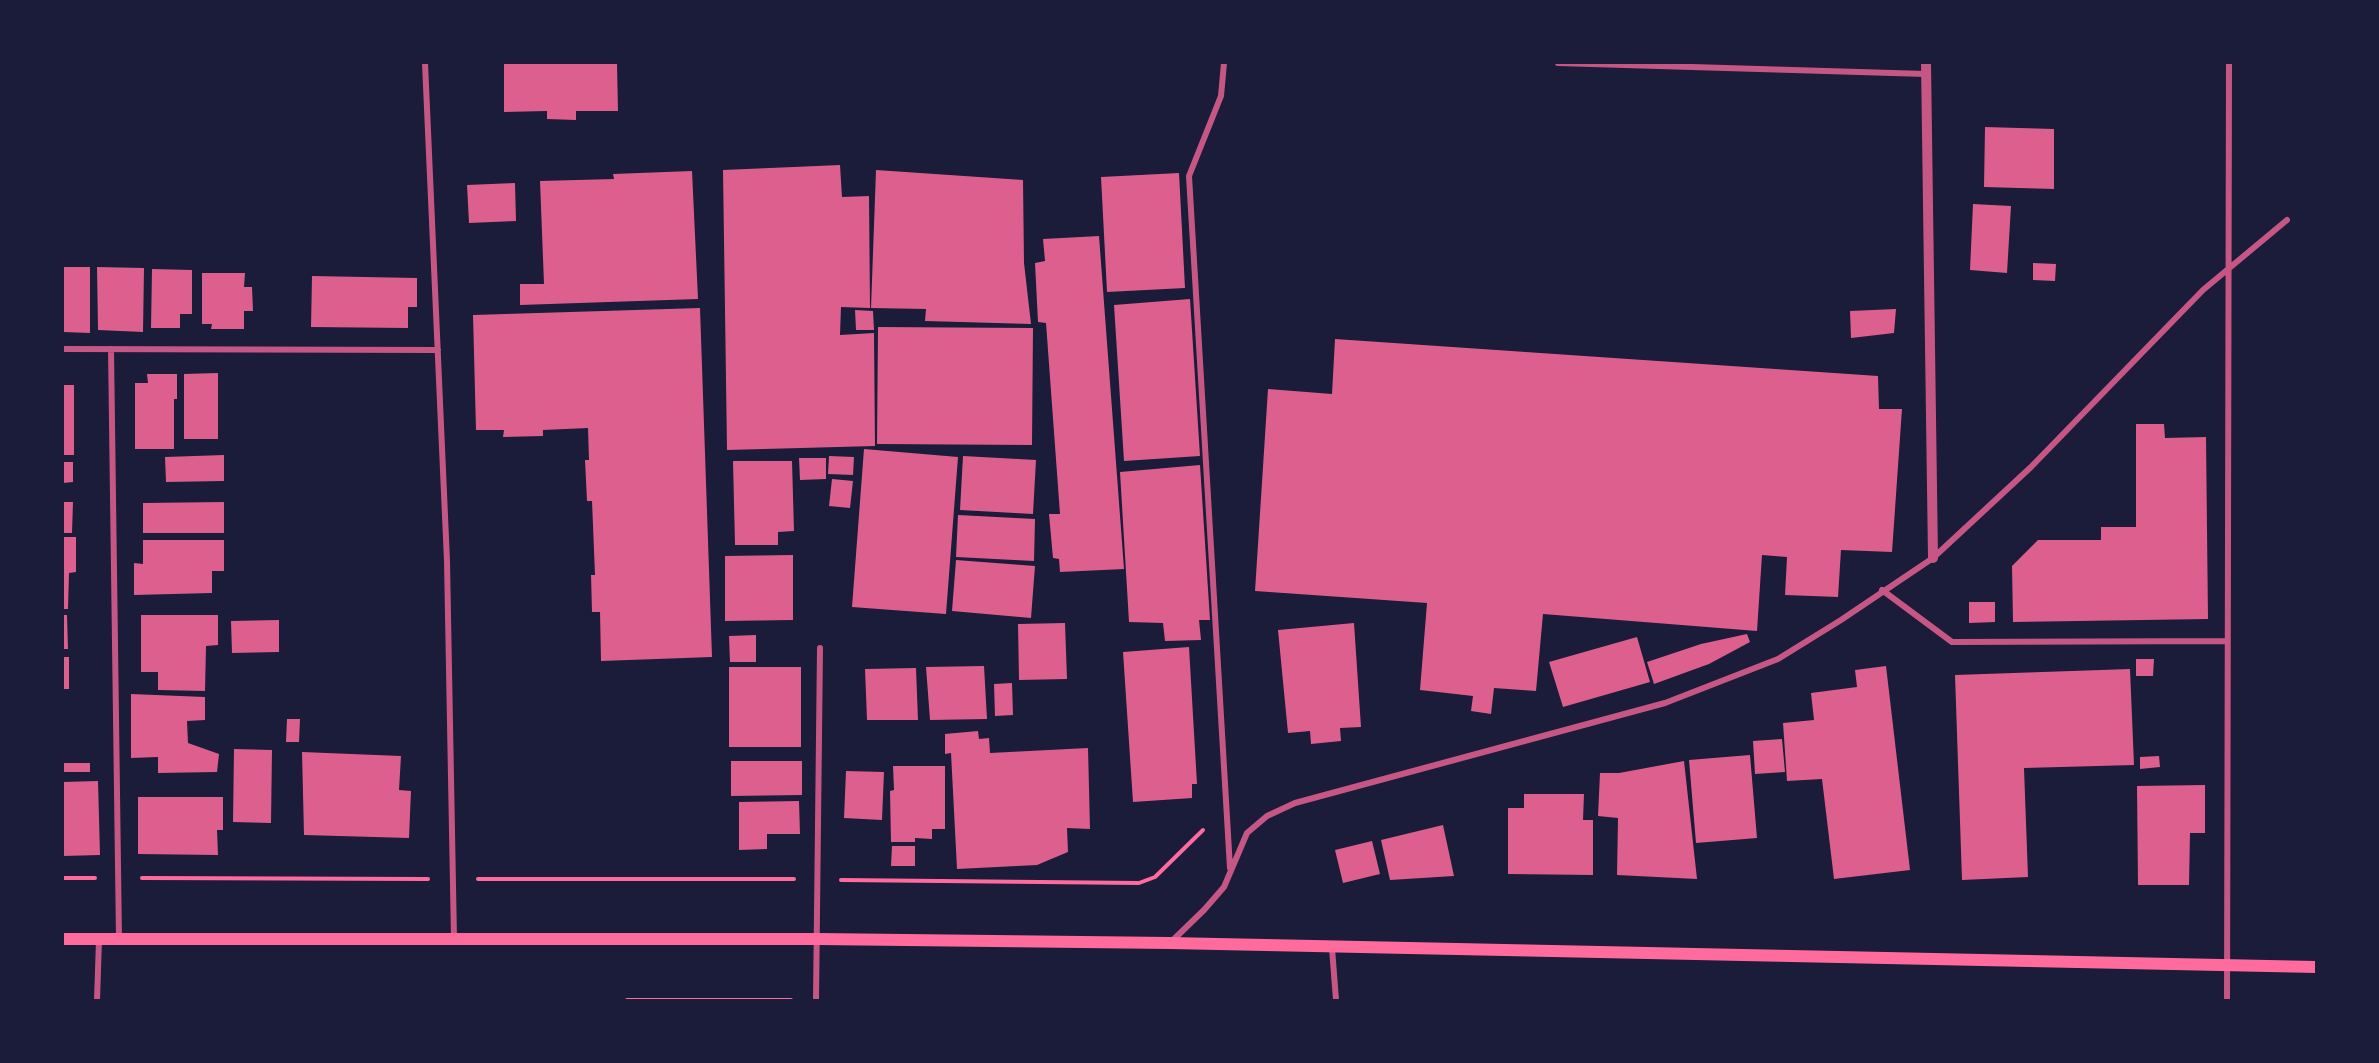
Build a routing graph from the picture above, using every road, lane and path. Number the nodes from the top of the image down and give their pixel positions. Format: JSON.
{"nodes":[{"id":1,"x":425,"y":63,"type":"edge"},
{"id":2,"x":1224,"y":63,"type":"edge"},
{"id":3,"x":1558,"y":63,"type":"edge"},
{"id":4,"x":2229,"y":63,"type":"edge"},
{"id":5,"x":1926,"y":68,"type":"edge"},
{"id":6,"x":2287,"y":220,"type":"dead end"},
{"id":7,"x":2229,"y":269,"type":"junction"},
{"id":8,"x":63,"y":349,"type":"edge"},
{"id":9,"x":111,"y":349,"type":"junction"},
{"id":10,"x":438,"y":350,"type":"junction"},
{"id":11,"x":1933,"y":558,"type":"junction"},
{"id":12,"x":1882,"y":590,"type":"junction"},
{"id":13,"x":2227,"y":640,"type":"junction"},
{"id":14,"x":820,"y":648,"type":"dead end"},
{"id":15,"x":1209,"y":824,"type":"dead end"},
{"id":16,"x":1230,"y":871,"type":"junction"},
{"id":17,"x":63,"y":878,"type":"edge"},
{"id":18,"x":99,"y":878,"type":"dead end"},
{"id":19,"x":134,"y":878,"type":"dead end"},
{"id":20,"x":432,"y":879,"type":"dead end"},
{"id":21,"x":467,"y":879,"type":"dead end"},
{"id":22,"x":800,"y":879,"type":"dead end"},
{"id":23,"x":835,"y":880,"type":"dead end"},
{"id":24,"x":63,"y":939,"type":"edge"},
{"id":25,"x":119,"y":939,"type":"junction"},
{"id":26,"x":454,"y":939,"type":"junction"},
{"id":27,"x":817,"y":939,"type":"junction"},
{"id":28,"x":99,"y":940,"type":"junction"},
{"id":29,"x":1170,"y":944,"type":"junction"},
{"id":30,"x":1332,"y":948,"type":"junction"},
{"id":31,"x":2226,"y":965,"type":"junction"},
{"id":32,"x":2316,"y":968,"type":"edge"},
{"id":33,"x":97,"y":1000,"type":"edge"},
{"id":34,"x":627,"y":1000,"type":"edge"},
{"id":35,"x":795,"y":1000,"type":"edge"},
{"id":36,"x":816,"y":1000,"type":"edge"},
{"id":37,"x":1336,"y":1000,"type":"edge"},
{"id":38,"x":2227,"y":1000,"type":"edge"}],
"edges":[{"from":1,"to":10,"type":"street"},
{"from":2,"to":16,"type":"street"},
{"from":3,"to":5,"type":"street"},
{"from":4,"to":7,"type":"street"},
{"from":5,"to":11,"type":"street"},
{"from":6,"to":7,"type":"street"},
{"from":7,"to":11,"type":"street"},
{"from":7,"to":13,"type":"street"},
{"from":8,"to":9,"type":"street"},
{"from":9,"to":10,"type":"street"},
{"from":9,"to":25,"type":"street"},
{"from":10,"to":26,"type":"street"},
{"from":11,"to":12,"type":"street"},
{"from":12,"to":13,"type":"street"},
{"from":12,"to":16,"type":"street"},
{"from":13,"to":31,"type":"street"},
{"from":14,"to":27,"type":"street"},
{"from":15,"to":23,"type":"path"},
{"from":16,"to":29,"type":"street"},
{"from":17,"to":18,"type":"path"},
{"from":19,"to":20,"type":"path"},
{"from":21,"to":22,"type":"path"},
{"from":24,"to":28,"type":"main road"},
{"from":25,"to":26,"type":"main road"},
{"from":25,"to":28,"type":"main road"},
{"from":26,"to":27,"type":"main road"},
{"from":27,"to":29,"type":"main road"},
{"from":27,"to":36,"type":"street"},
{"from":28,"to":33,"type":"street"},
{"from":29,"to":30,"type":"main road"},
{"from":30,"to":31,"type":"main road"},
{"from":30,"to":37,"type":"street"},
{"from":31,"to":32,"type":"main road"},
{"from":31,"to":38,"type":"street"},
{"from":34,"to":35,"type":"path"}]}
